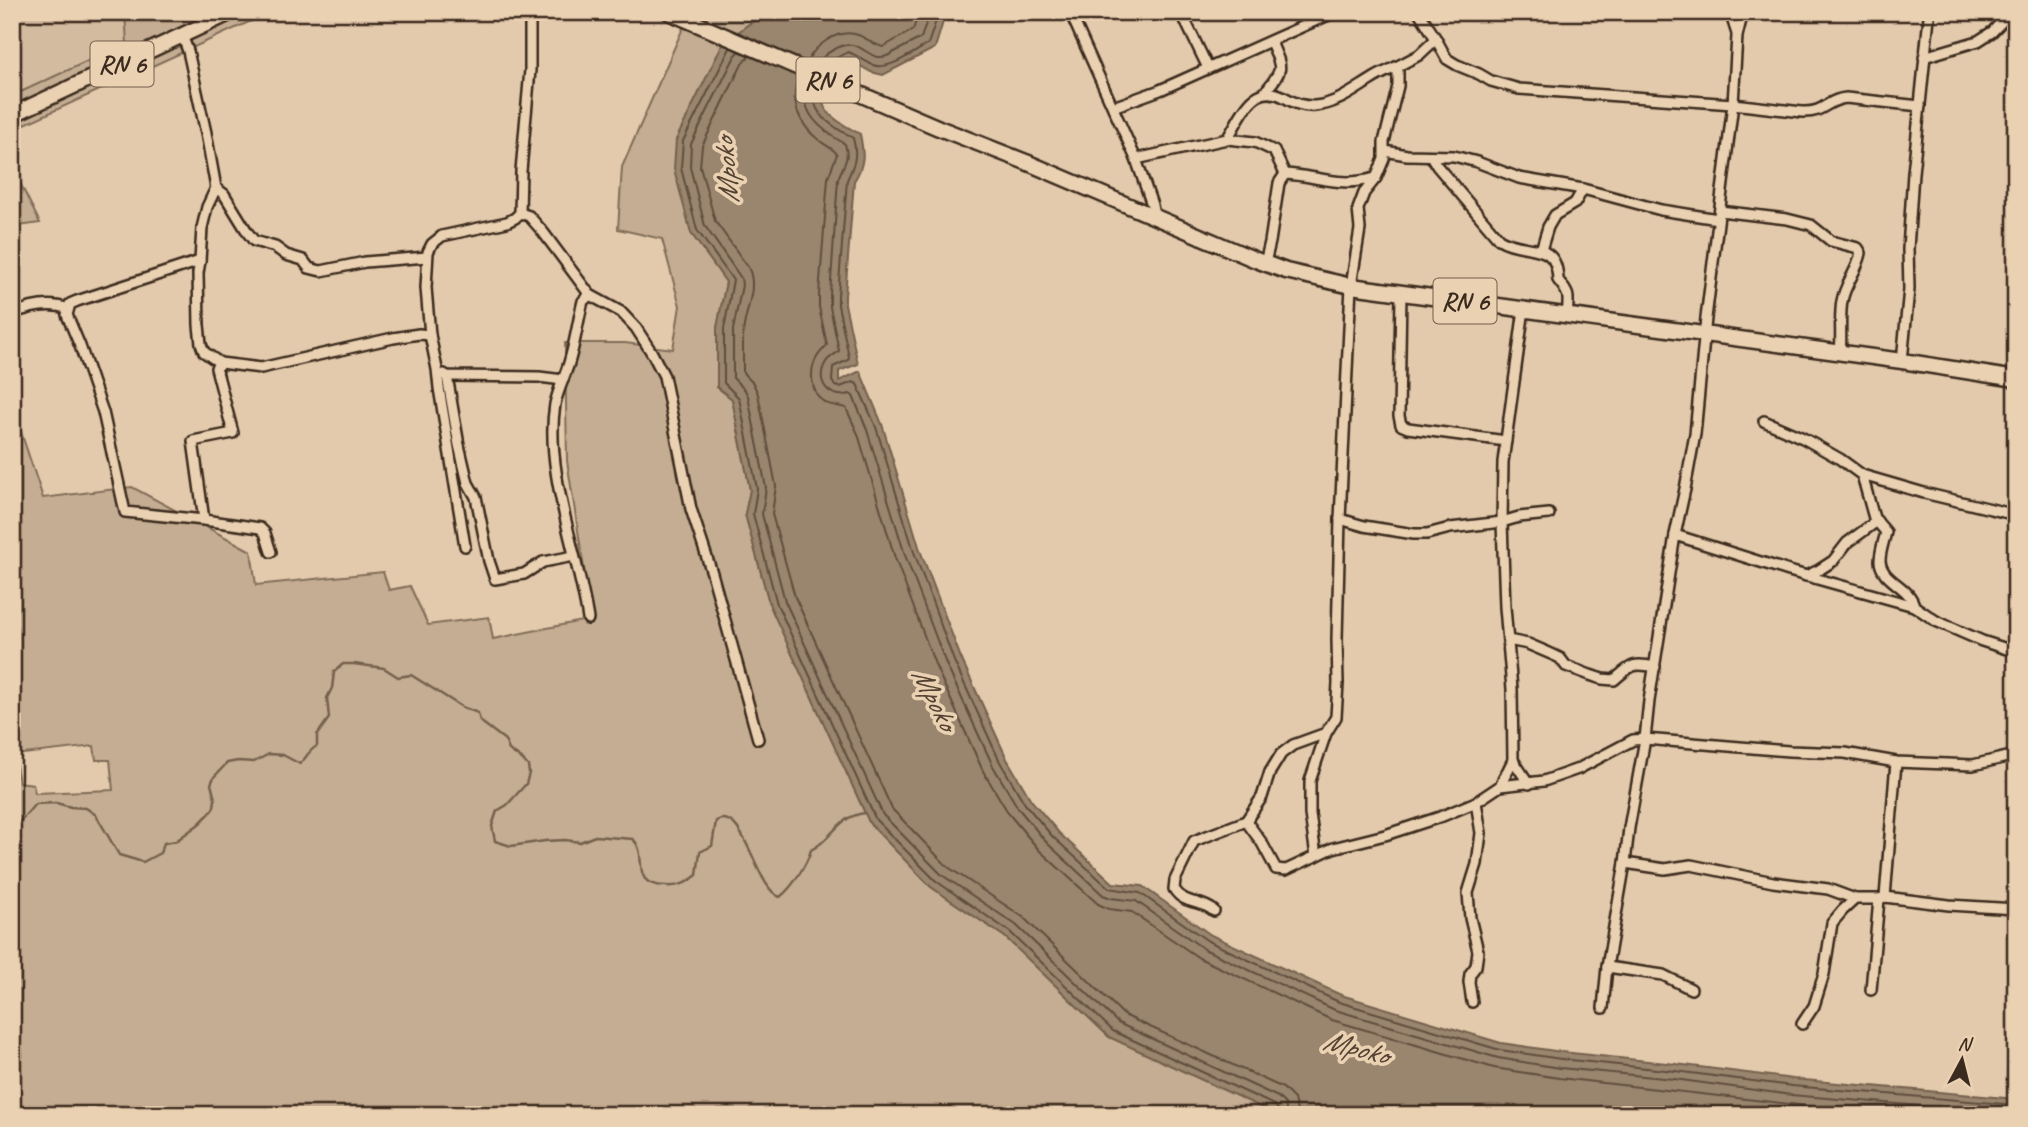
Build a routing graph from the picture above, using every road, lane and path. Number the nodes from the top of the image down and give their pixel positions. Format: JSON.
{"nodes":[{"id":1,"x":232,"y":12,"type":"edge"},
{"id":2,"x":532,"y":12,"type":"edge"},
{"id":3,"x":670,"y":12,"type":"edge"},
{"id":4,"x":1070,"y":12,"type":"edge"},
{"id":5,"x":1181,"y":12,"type":"edge"},
{"id":6,"x":1335,"y":12,"type":"edge"},
{"id":7,"x":1419,"y":12,"type":"edge"},
{"id":8,"x":1730,"y":12,"type":"edge"},
{"id":9,"x":1743,"y":12,"type":"edge"},
{"id":10,"x":1928,"y":12,"type":"edge"},
{"id":11,"x":2011,"y":12,"type":"edge"},
{"id":12,"x":182,"y":35,"type":"junction"},
{"id":13,"x":1737,"y":36,"type":"junction"},
{"id":14,"x":1436,"y":39,"type":"junction"},
{"id":15,"x":1271,"y":42,"type":"junction"},
{"id":16,"x":1924,"y":57,"type":"junction"},
{"id":17,"x":1398,"y":66,"type":"junction"},
{"id":18,"x":1208,"y":68,"type":"junction"},
{"id":19,"x":1265,"y":92,"type":"junction"},
{"id":20,"x":1733,"y":104,"type":"junction"},
{"id":21,"x":1920,"y":106,"type":"junction"},
{"id":22,"x":1113,"y":107,"type":"junction"},
{"id":23,"x":12,"y":115,"type":"edge"},
{"id":24,"x":1227,"y":139,"type":"junction"},
{"id":25,"x":1385,"y":151,"type":"junction"},
{"id":26,"x":1431,"y":156,"type":"junction"},
{"id":27,"x":1136,"y":159,"type":"junction"},
{"id":28,"x":1285,"y":174,"type":"junction"},
{"id":29,"x":1376,"y":178,"type":"junction"},
{"id":30,"x":216,"y":188,"type":"junction"},
{"id":31,"x":1583,"y":189,"type":"junction"},
{"id":32,"x":520,"y":213,"type":"junction"},
{"id":33,"x":1719,"y":215,"type":"junction"},
{"id":34,"x":1154,"y":216,"type":"junction"},
{"id":35,"x":1541,"y":250,"type":"junction"},
{"id":36,"x":427,"y":257,"type":"junction"},
{"id":37,"x":200,"y":261,"type":"junction"},
{"id":38,"x":1265,"y":263,"type":"junction"},
{"id":39,"x":1351,"y":286,"type":"junction"},
{"id":40,"x":1401,"y":293,"type":"junction"},
{"id":41,"x":590,"y":295,"type":"junction"},
{"id":42,"x":68,"y":309,"type":"junction"},
{"id":43,"x":1524,"y":309,"type":"junction"},
{"id":44,"x":12,"y":314,"type":"edge"},
{"id":45,"x":1567,"y":315,"type":"junction"},
{"id":46,"x":1706,"y":334,"type":"junction"},
{"id":47,"x":430,"y":335,"type":"junction"},
{"id":48,"x":1840,"y":353,"type":"junction"},
{"id":49,"x":1902,"y":361,"type":"junction"},
{"id":50,"x":220,"y":363,"type":"junction"},
{"id":51,"x":437,"y":369,"type":"junction"},
{"id":52,"x":447,"y":376,"type":"junction"},
{"id":53,"x":2016,"y":379,"type":"edge"},
{"id":54,"x":563,"y":380,"type":"junction"},
{"id":55,"x":1764,"y":421,"type":"dead end"},
{"id":56,"x":1506,"y":441,"type":"junction"},
{"id":57,"x":1862,"y":475,"type":"junction"},
{"id":58,"x":1549,"y":514,"type":"dead end"},
{"id":59,"x":2016,"y":515,"type":"edge"},
{"id":60,"x":1340,"y":519,"type":"junction"},
{"id":61,"x":204,"y":520,"type":"junction"},
{"id":62,"x":1877,"y":521,"type":"junction"},
{"id":63,"x":1502,"y":522,"type":"junction"},
{"id":64,"x":1675,"y":535,"type":"junction"},
{"id":65,"x":465,"y":546,"type":"dead end"},
{"id":66,"x":271,"y":552,"type":"dead end"},
{"id":67,"x":574,"y":556,"type":"junction"},
{"id":68,"x":1806,"y":576,"type":"junction"},
{"id":69,"x":1914,"y":606,"type":"junction"},
{"id":70,"x":588,"y":619,"type":"dead end"},
{"id":71,"x":1508,"y":640,"type":"junction"},
{"id":72,"x":2016,"y":652,"type":"edge"},
{"id":73,"x":1655,"y":667,"type":"junction"},
{"id":74,"x":1326,"y":733,"type":"junction"},
{"id":75,"x":758,"y":739,"type":"dead end"},
{"id":76,"x":1645,"y":739,"type":"junction"},
{"id":77,"x":2016,"y":758,"type":"edge"},
{"id":78,"x":1513,"y":760,"type":"junction"},
{"id":79,"x":1896,"y":762,"type":"junction"},
{"id":80,"x":1530,"y":784,"type":"junction"},
{"id":81,"x":1500,"y":786,"type":"junction"},
{"id":82,"x":1476,"y":802,"type":"junction"},
{"id":83,"x":1246,"y":821,"type":"junction"},
{"id":84,"x":1316,"y":856,"type":"junction"},
{"id":85,"x":1626,"y":863,"type":"junction"},
{"id":86,"x":1882,"y":898,"type":"junction"},
{"id":87,"x":1855,"y":899,"type":"junction"},
{"id":88,"x":2016,"y":909,"type":"edge"},
{"id":89,"x":1214,"y":911,"type":"dead end"},
{"id":90,"x":1607,"y":967,"type":"junction"},
{"id":91,"x":1691,"y":989,"type":"dead end"},
{"id":92,"x":1871,"y":990,"type":"dead end"},
{"id":93,"x":1472,"y":1002,"type":"dead end"},
{"id":94,"x":1603,"y":1008,"type":"dead end"},
{"id":95,"x":1802,"y":1024,"type":"dead end"},
{"id":96,"x":2016,"y":1037,"type":"edge"},
{"id":97,"x":2013,"y":1079,"type":"dead end"}],
"edges":[{"from":1,"to":12,"type":"main road","number":"RN 6"},
{"from":2,"to":32,"type":"street"},
{"from":3,"to":34,"type":"main road","number":"RN 6"},
{"from":4,"to":22,"type":"street"},
{"from":5,"to":18,"type":"street"},
{"from":6,"to":15,"type":"street"},
{"from":7,"to":14,"type":"street"},
{"from":8,"to":13,"type":"street"},
{"from":9,"to":13,"type":"street"},
{"from":10,"to":16,"type":"street"},
{"from":11,"to":16,"type":"street"},
{"from":12,"to":23,"type":"main road","number":"RN 6"},
{"from":12,"to":30,"type":"street"},
{"from":13,"to":20,"type":"street"},
{"from":14,"to":17,"type":"street"},
{"from":14,"to":20,"type":"street"},
{"from":15,"to":18,"type":"street"},
{"from":15,"to":19,"type":"street"},
{"from":16,"to":21,"type":"street"},
{"from":17,"to":19,"type":"street"},
{"from":17,"to":25,"type":"street"},
{"from":18,"to":22,"type":"street"},
{"from":19,"to":24,"type":"street"},
{"from":20,"to":21,"type":"street"},
{"from":20,"to":33,"type":"street"},
{"from":21,"to":49,"type":"street"},
{"from":22,"to":27,"type":"street"},
{"from":24,"to":27,"type":"street"},
{"from":24,"to":28,"type":"street"},
{"from":25,"to":26,"type":"street"},
{"from":25,"to":29,"type":"street"},
{"from":26,"to":31,"type":"street"},
{"from":26,"to":35,"type":"street"},
{"from":27,"to":34,"type":"street"},
{"from":28,"to":29,"type":"street"},
{"from":28,"to":38,"type":"street"},
{"from":29,"to":39,"type":"street"},
{"from":30,"to":36,"type":"street"},
{"from":30,"to":37,"type":"street"},
{"from":31,"to":33,"type":"street"},
{"from":31,"to":35,"type":"street"},
{"from":32,"to":36,"type":"street"},
{"from":32,"to":41,"type":"street"},
{"from":33,"to":46,"type":"street"},
{"from":33,"to":48,"type":"street"},
{"from":34,"to":38,"type":"main road","number":"RN 6"},
{"from":35,"to":45,"type":"street"},
{"from":36,"to":47,"type":"street"},
{"from":37,"to":42,"type":"street"},
{"from":37,"to":50,"type":"street"},
{"from":38,"to":39,"type":"main road","number":"RN 6"},
{"from":39,"to":40,"type":"main road","number":"RN 6"},
{"from":39,"to":60,"type":"street"},
{"from":40,"to":43,"type":"main road","number":"RN 6"},
{"from":40,"to":56,"type":"street"},
{"from":41,"to":54,"type":"street"},
{"from":41,"to":75,"type":"street"},
{"from":42,"to":44,"type":"street"},
{"from":42,"to":61,"type":"street"},
{"from":43,"to":45,"type":"main road","number":"RN 6"},
{"from":43,"to":56,"type":"street"},
{"from":45,"to":46,"type":"main road","number":"RN 6"},
{"from":46,"to":48,"type":"main road","number":"RN 6"},
{"from":46,"to":64,"type":"street"},
{"from":47,"to":50,"type":"street"},
{"from":47,"to":51,"type":"street"},
{"from":48,"to":49,"type":"main road","number":"RN 6"},
{"from":49,"to":53,"type":"main road","number":"RN 6"},
{"from":50,"to":61,"type":"street"},
{"from":51,"to":52,"type":"street"},
{"from":51,"to":65,"type":"street"},
{"from":52,"to":54,"type":"street"},
{"from":52,"to":67,"type":"street"},
{"from":54,"to":67,"type":"street"},
{"from":55,"to":57,"type":"street"},
{"from":56,"to":63,"type":"street"},
{"from":57,"to":59,"type":"street"},
{"from":57,"to":62,"type":"street"},
{"from":58,"to":63,"type":"street"},
{"from":60,"to":63,"type":"street"},
{"from":60,"to":74,"type":"street"},
{"from":61,"to":66,"type":"street"},
{"from":62,"to":68,"type":"street"},
{"from":62,"to":69,"type":"street"},
{"from":63,"to":71,"type":"street"},
{"from":64,"to":68,"type":"street"},
{"from":64,"to":73,"type":"street"},
{"from":67,"to":70,"type":"street"},
{"from":68,"to":69,"type":"street"},
{"from":69,"to":72,"type":"street"},
{"from":71,"to":73,"type":"street"},
{"from":71,"to":78,"type":"street"},
{"from":73,"to":76,"type":"street"},
{"from":74,"to":83,"type":"street"},
{"from":74,"to":84,"type":"street"},
{"from":76,"to":79,"type":"street"},
{"from":76,"to":80,"type":"street"},
{"from":76,"to":85,"type":"street"},
{"from":77,"to":79,"type":"street"},
{"from":78,"to":80,"type":"street"},
{"from":78,"to":81,"type":"street"},
{"from":79,"to":86,"type":"street"},
{"from":80,"to":81,"type":"street"},
{"from":81,"to":82,"type":"street"},
{"from":82,"to":84,"type":"street"},
{"from":82,"to":93,"type":"street"},
{"from":83,"to":84,"type":"street"},
{"from":83,"to":89,"type":"street"},
{"from":85,"to":87,"type":"street"},
{"from":85,"to":90,"type":"street"},
{"from":86,"to":87,"type":"street"},
{"from":86,"to":88,"type":"street"},
{"from":86,"to":92,"type":"street"},
{"from":87,"to":95,"type":"street"},
{"from":90,"to":91,"type":"street"},
{"from":90,"to":94,"type":"street"},
{"from":96,"to":97,"type":"street"}]}
